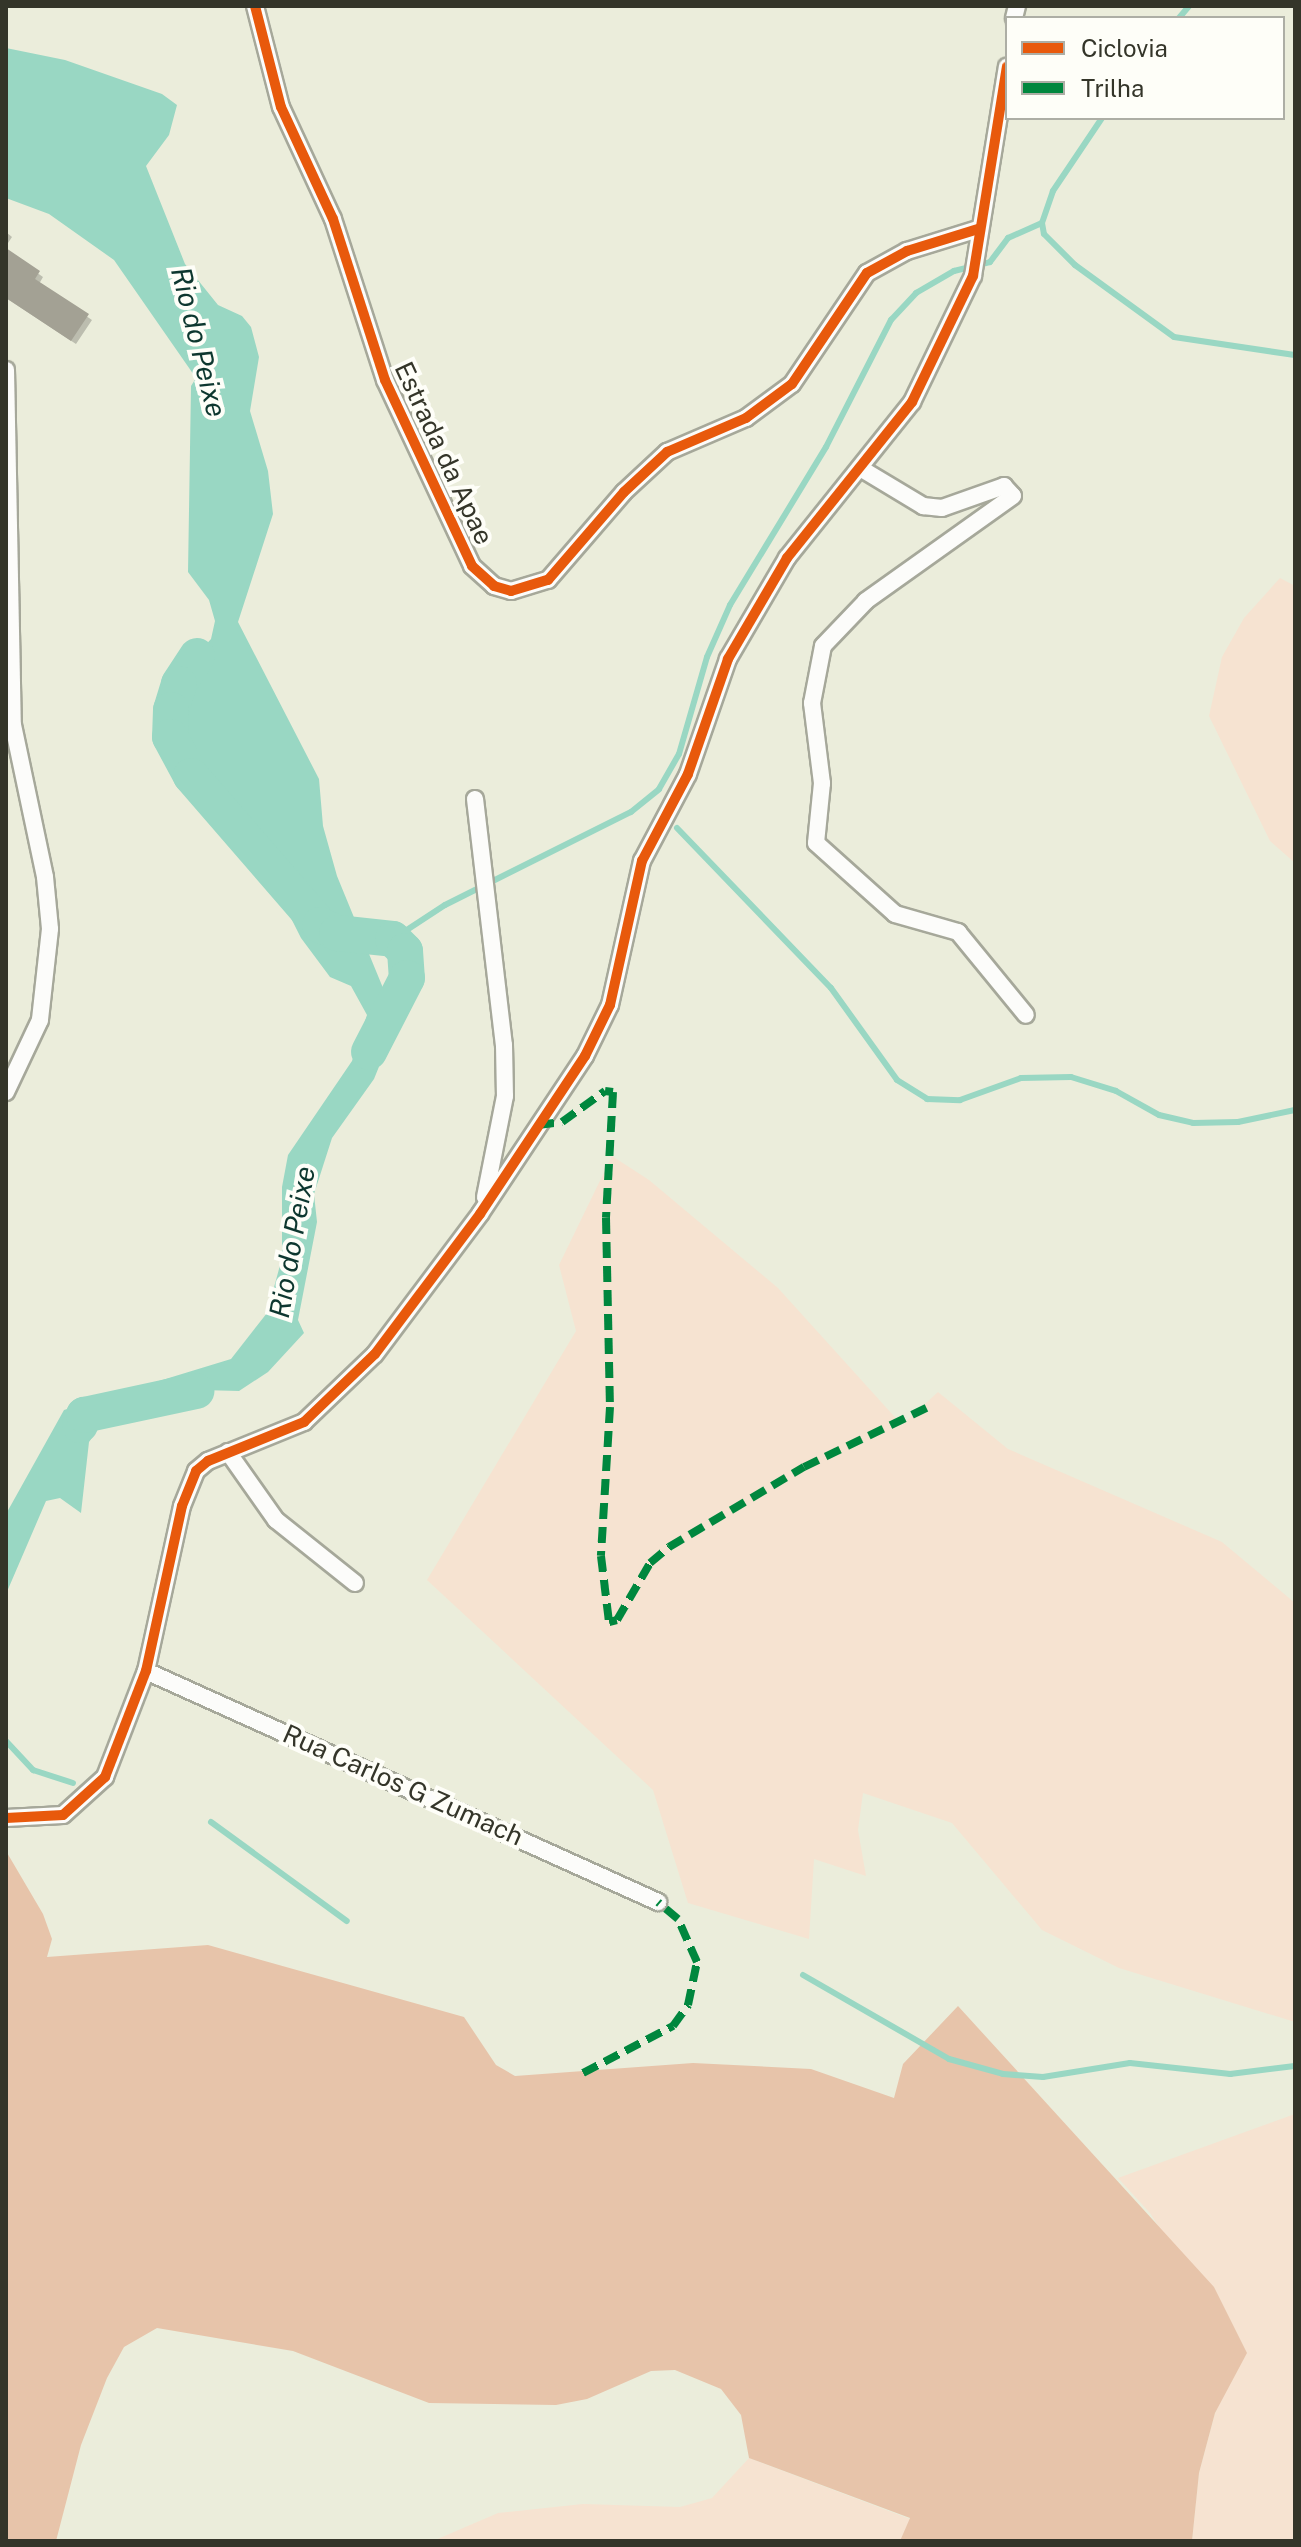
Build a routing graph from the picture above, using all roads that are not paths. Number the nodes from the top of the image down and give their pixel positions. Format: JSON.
{"nodes":[{"id":1,"x":255,"y":6,"type":"edge"},
{"id":2,"x":1005,"y":78,"type":"edge"},
{"id":3,"x":978,"y":229,"type":"junction"},
{"id":4,"x":6,"y":370,"type":"edge"},
{"id":5,"x":860,"y":468,"type":"junction"},
{"id":6,"x":475,"y":799,"type":"dead end"},
{"id":7,"x":1026,"y":1015,"type":"dead end"},
{"id":8,"x":6,"y":1092,"type":"edge"},
{"id":9,"x":480,"y":1214,"type":"junction"},
{"id":10,"x":228,"y":1452,"type":"junction"},
{"id":11,"x":355,"y":1583,"type":"dead end"},
{"id":12,"x":146,"y":1671,"type":"junction"},
{"id":13,"x":6,"y":1818,"type":"edge"},
{"id":14,"x":658,"y":1902,"type":"dead end"}],
"edges":[{"from":1,"to":3,"type":"street","name":"Estrada da Apae"},
{"from":2,"to":3,"type":"street"},
{"from":3,"to":5,"type":"street"},
{"from":4,"to":8,"type":"street"},
{"from":5,"to":7,"type":"street"},
{"from":5,"to":9,"type":"street"},
{"from":6,"to":9,"type":"street"},
{"from":9,"to":10,"type":"street"},
{"from":10,"to":11,"type":"street"},
{"from":10,"to":12,"type":"street"},
{"from":12,"to":13,"type":"street"},
{"from":12,"to":14,"type":"street","name":"Rua Carlos G Zumach"}]}
